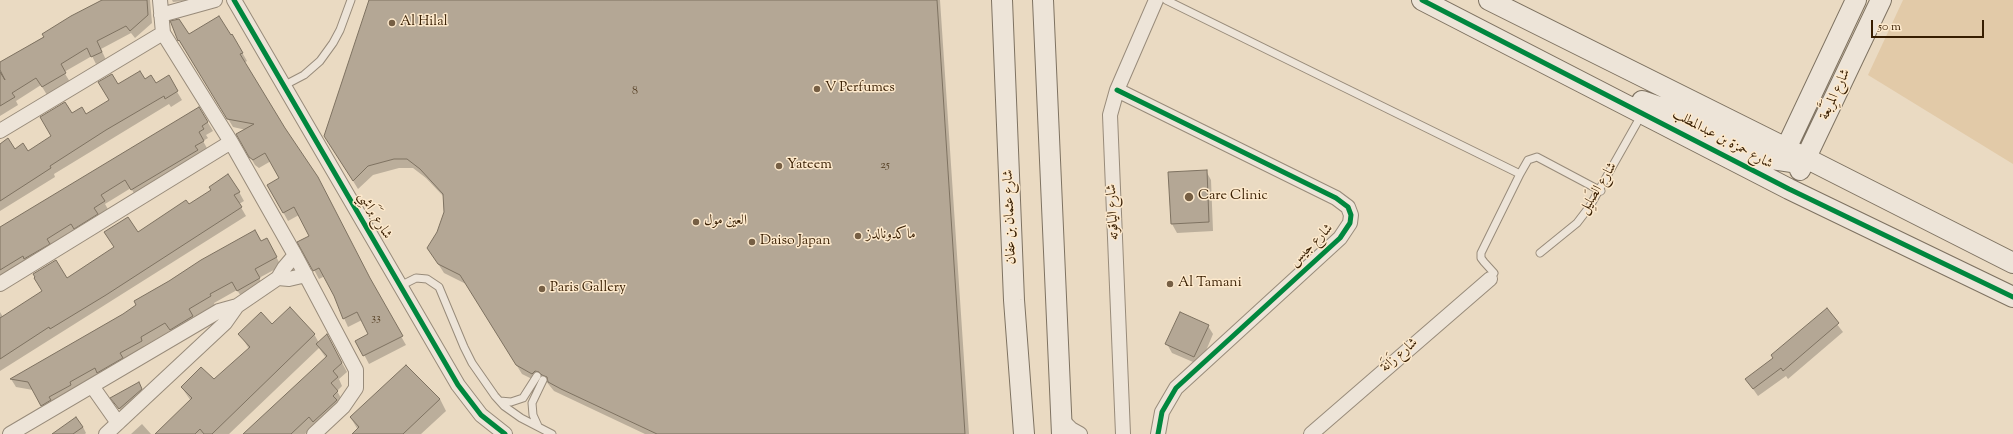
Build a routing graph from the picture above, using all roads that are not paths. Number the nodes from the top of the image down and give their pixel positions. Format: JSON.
{"nodes":[{"id":1,"x":160,"y":0,"type":"edge"},
{"id":2,"x":215,"y":0,"type":"edge"},
{"id":3,"x":234,"y":0,"type":"edge"},
{"id":4,"x":350,"y":0,"type":"edge"},
{"id":5,"x":1002,"y":0,"type":"edge"},
{"id":6,"x":1043,"y":0,"type":"edge"},
{"id":7,"x":1156,"y":0,"type":"edge"},
{"id":8,"x":1166,"y":0,"type":"edge"},
{"id":9,"x":1422,"y":0,"type":"edge"},
{"id":10,"x":1488,"y":0,"type":"edge"},
{"id":11,"x":1856,"y":0,"type":"edge"},
{"id":12,"x":1881,"y":0,"type":"edge"},
{"id":13,"x":161,"y":15,"type":"junction"},
{"id":14,"x":163,"y":33,"type":"junction"},
{"id":15,"x":283,"y":86,"type":"junction"},
{"id":16,"x":1590,"y":86,"type":"junction"},
{"id":17,"x":1117,"y":90,"type":"junction"},
{"id":18,"x":1643,"y":112,"type":"junction"},
{"id":19,"x":0,"y":131,"type":"edge"},
{"id":20,"x":230,"y":142,"type":"junction"},
{"id":21,"x":1783,"y":154,"type":"junction"},
{"id":22,"x":1806,"y":159,"type":"junction"},
{"id":23,"x":1520,"y":174,"type":"junction"},
{"id":24,"x":1771,"y":180,"type":"junction"},
{"id":25,"x":1789,"y":189,"type":"junction"},
{"id":26,"x":1601,"y":191,"type":"junction"},
{"id":27,"x":1540,"y":253,"type":"dead end"},
{"id":28,"x":295,"y":255,"type":"junction"},
{"id":29,"x":2013,"y":263,"type":"edge"},
{"id":30,"x":306,"y":275,"type":"junction"},
{"id":31,"x":278,"y":278,"type":"junction"},
{"id":32,"x":1490,"y":279,"type":"joint"},
{"id":33,"x":0,"y":284,"type":"edge"},
{"id":34,"x":402,"y":285,"type":"junction"},
{"id":35,"x":2013,"y":297,"type":"edge"},
{"id":36,"x":237,"y":306,"type":"junction"},
{"id":37,"x":92,"y":386,"type":"junction"},
{"id":38,"x":500,"y":401,"type":"junction"},
{"id":39,"x":118,"y":423,"type":"junction"},
{"id":40,"x":1061,"y":426,"type":"edge"},
{"id":41,"x":538,"y":427,"type":"junction"},
{"id":42,"x":10,"y":434,"type":"edge"},
{"id":43,"x":106,"y":434,"type":"edge"},
{"id":44,"x":314,"y":434,"type":"edge"},
{"id":45,"x":505,"y":434,"type":"edge"},
{"id":46,"x":552,"y":434,"type":"edge"},
{"id":47,"x":1024,"y":434,"type":"edge"},
{"id":48,"x":1080,"y":434,"type":"edge"},
{"id":49,"x":1123,"y":434,"type":"edge"},
{"id":50,"x":1158,"y":434,"type":"edge"},
{"id":51,"x":1311,"y":434,"type":"edge"}],
"edges":[{"from":1,"to":13,"type":"street"},
{"from":2,"to":13,"type":"street"},
{"from":3,"to":15,"type":"street","name":"شارع بَرَاشِي"},
{"from":4,"to":15,"type":"lane"},
{"from":5,"to":47,"type":"street","name":"شارع عثمان بن عفان"},
{"from":6,"to":40,"type":"street"},
{"from":7,"to":17,"type":"street","name":"شارع الياقوته"},
{"from":8,"to":23,"type":"lane"},
{"from":9,"to":16,"type":"street","name":"شارع حمزة بن عبدالمطلب"},
{"from":10,"to":21,"type":"street","name":"شارع حمزة بن عبدالمطلب"},
{"from":11,"to":21,"type":"street","name":"شارع المِرَبَّعة"},
{"from":12,"to":22,"type":"street","name":"شارع المِرَبَّعة"},
{"from":13,"to":14,"type":"street"},
{"from":14,"to":19,"type":"street"},
{"from":14,"to":20,"type":"street"},
{"from":15,"to":34,"type":"street","name":"شارع بَرَاشِي"},
{"from":16,"to":18,"type":"street","name":"شارع حمزة بن عبدالمطلب"},
{"from":16,"to":21,"type":"street"},
{"from":17,"to":49,"type":"street","name":"شارع الياقوته"},
{"from":17,"to":50,"type":"street","name":"شارع جيس"},
{"from":18,"to":24,"type":"street","name":"شارع حمزة بن عبدالمطلب"},
{"from":18,"to":26,"type":"lane","name":"شارع الصَليِل"},
{"from":20,"to":28,"type":"street"},
{"from":20,"to":33,"type":"street"},
{"from":21,"to":22,"type":"street","name":"شارع حمزة بن عبدالمطلب"},
{"from":21,"to":24,"type":"street","name":"شارع المِرَبَّعة"},
{"from":22,"to":25,"type":"street","name":"شارع المِرَبَّعة"},
{"from":22,"to":29,"type":"street","name":"شارع حمزة بن عبدالمطلب"},
{"from":23,"to":26,"type":"lane"},
{"from":23,"to":32,"type":"lane"},
{"from":24,"to":25,"type":"street","name":"شارع حمزة بن عبدالمطلب"},
{"from":25,"to":35,"type":"street","name":"شارع حمزة بن عبدالمطلب"},
{"from":26,"to":27,"type":"lane","name":"شارع الصَليِل"},
{"from":28,"to":30,"type":"street"},
{"from":28,"to":31,"type":"street"},
{"from":30,"to":31,"type":"street"},
{"from":30,"to":44,"type":"street"},
{"from":31,"to":36,"type":"street"},
{"from":32,"to":51,"type":"street","name":"شارع زَانَة"},
{"from":34,"to":38,"type":"lane"},
{"from":34,"to":45,"type":"street","name":"شارع بَرَاشِي"},
{"from":36,"to":37,"type":"street"},
{"from":36,"to":39,"type":"street"},
{"from":37,"to":39,"type":"street"},
{"from":37,"to":42,"type":"street"},
{"from":38,"to":41,"type":"lane"},
{"from":38,"to":41,"type":"lane"},
{"from":39,"to":43,"type":"street"},
{"from":40,"to":48,"type":"street"},
{"from":41,"to":46,"type":"lane"}]}
